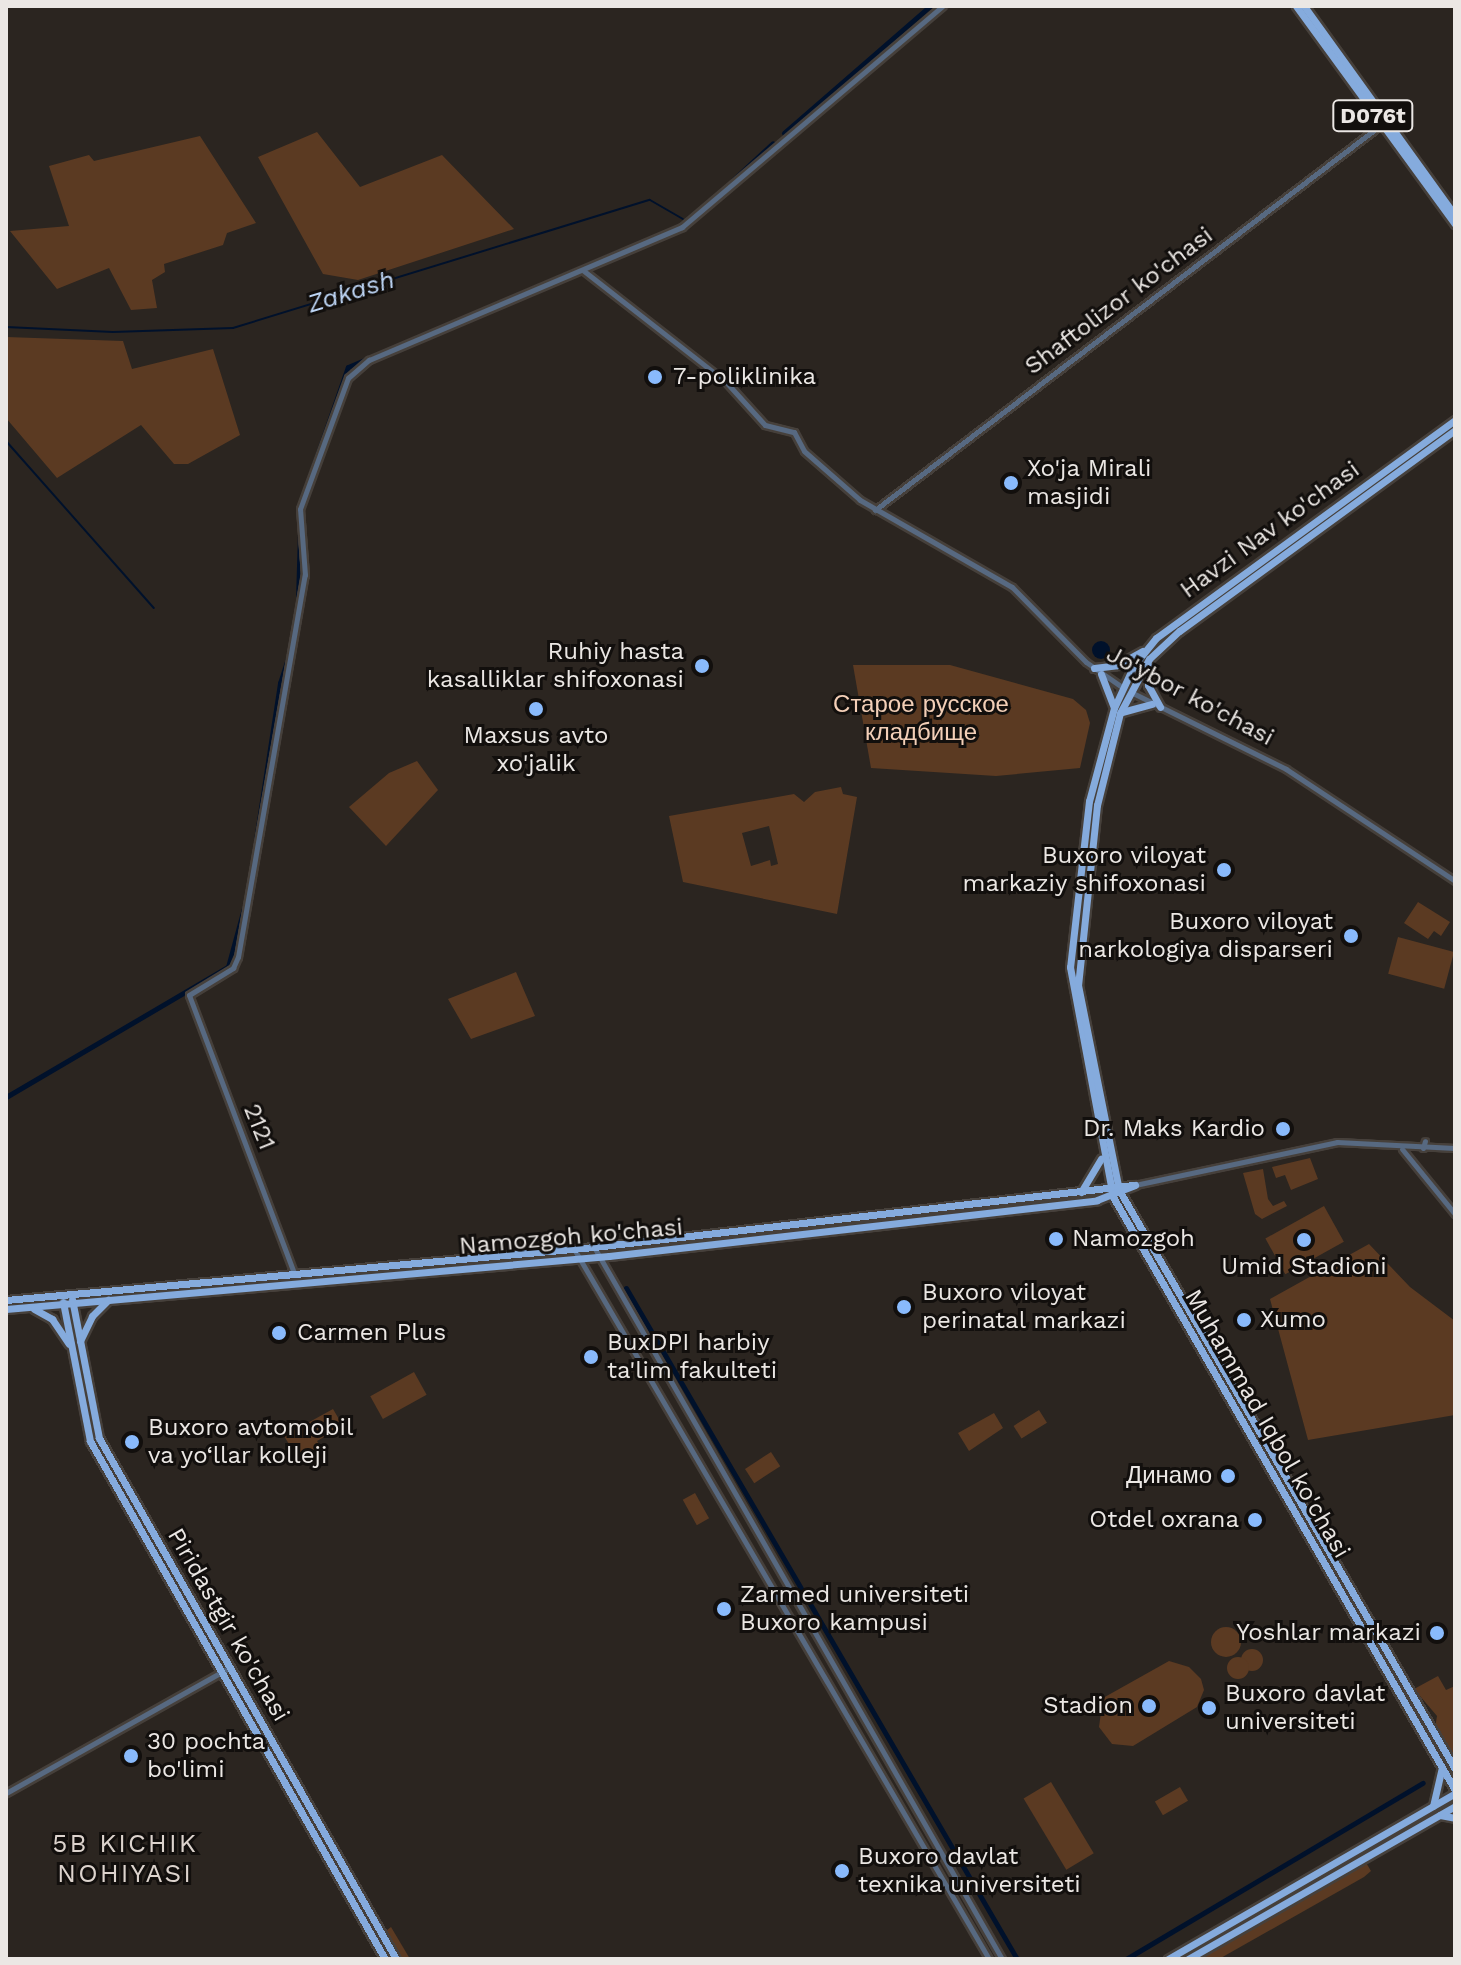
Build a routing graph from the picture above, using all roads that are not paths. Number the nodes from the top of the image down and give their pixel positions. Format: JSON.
{"nodes":[{"id":1,"x":943,"y":6,"type":"edge"},
{"id":2,"x":1296,"y":6,"type":"edge"},
{"id":3,"x":1304,"y":6,"type":"edge"},
{"id":4,"x":1383,"y":123,"type":"junction"},
{"id":5,"x":1455,"y":215,"type":"edge"},
{"id":6,"x":1455,"y":224,"type":"edge"},
{"id":7,"x":583,"y":271,"type":"junction"},
{"id":8,"x":1455,"y":420,"type":"edge"},
{"id":9,"x":1455,"y":430,"type":"edge"},
{"id":10,"x":875,"y":510,"type":"junction"},
{"id":11,"x":1147,"y":648,"type":"junction"},
{"id":12,"x":1149,"y":659,"type":"junction"},
{"id":13,"x":1097,"y":671,"type":"junction"},
{"id":14,"x":1126,"y":689,"type":"junction"},
{"id":15,"x":1156,"y":706,"type":"junction"},
{"id":16,"x":1117,"y":711,"type":"junction"},
{"id":17,"x":1455,"y":881,"type":"edge"},
{"id":18,"x":1425,"y":1141,"type":"dead end"},
{"id":19,"x":1401,"y":1148,"type":"junction"},
{"id":20,"x":1423,"y":1148,"type":"junction"},
{"id":21,"x":1455,"y":1148,"type":"edge"},
{"id":22,"x":1101,"y":1156,"type":"junction"},
{"id":23,"x":1135,"y":1185,"type":"junction"},
{"id":24,"x":1113,"y":1187,"type":"junction"},
{"id":25,"x":1081,"y":1193,"type":"junction"},
{"id":26,"x":1117,"y":1196,"type":"junction"},
{"id":27,"x":1455,"y":1214,"type":"edge"},
{"id":28,"x":863,"y":1219,"type":"junction"},
{"id":29,"x":861,"y":1228,"type":"junction"},
{"id":30,"x":594,"y":1247,"type":"junction"},
{"id":31,"x":574,"y":1248,"type":"junction"},
{"id":32,"x":579,"y":1257,"type":"junction"},
{"id":33,"x":597,"y":1257,"type":"junction"},
{"id":34,"x":294,"y":1273,"type":"junction"},
{"id":35,"x":68,"y":1299,"type":"junction"},
{"id":36,"x":110,"y":1299,"type":"junction"},
{"id":37,"x":6,"y":1300,"type":"edge"},
{"id":38,"x":28,"y":1307,"type":"junction"},
{"id":39,"x":6,"y":1309,"type":"edge"},
{"id":40,"x":79,"y":1342,"type":"junction"},
{"id":41,"x":71,"y":1347,"type":"junction"},
{"id":42,"x":716,"y":1468,"type":"junction"},
{"id":43,"x":707,"y":1473,"type":"junction"},
{"id":44,"x":225,"y":1670,"type":"junction"},
{"id":45,"x":880,"y":1751,"type":"junction"},
{"id":46,"x":872,"y":1756,"type":"junction"},
{"id":47,"x":1453,"y":1764,"type":"edge"},
{"id":48,"x":888,"y":1765,"type":"junction"},
{"id":49,"x":1442,"y":1766,"type":"junction"},
{"id":50,"x":880,"y":1770,"type":"junction"},
{"id":51,"x":1455,"y":1792,"type":"edge"},
{"id":52,"x":6,"y":1793,"type":"edge"},
{"id":53,"x":1455,"y":1806,"type":"edge"},
{"id":54,"x":1432,"y":1807,"type":"junction"},
{"id":55,"x":1440,"y":1815,"type":"junction"},
{"id":56,"x":1455,"y":1818,"type":"edge"},
{"id":57,"x":385,"y":1959,"type":"edge"},
{"id":58,"x":396,"y":1959,"type":"edge"},
{"id":59,"x":989,"y":1959,"type":"edge"},
{"id":60,"x":1002,"y":1959,"type":"edge"},
{"id":61,"x":1168,"y":1959,"type":"edge"},
{"id":62,"x":1188,"y":1959,"type":"edge"}],
"edges":[{"from":1,"to":7,"type":"street"},
{"from":2,"to":4,"type":"main road","number":"D076t"},
{"from":3,"to":4,"type":"main road","number":"D076t"},
{"from":4,"to":5,"type":"main road","number":"D076t"},
{"from":4,"to":6,"type":"main road","number":"D076t"},
{"from":4,"to":10,"type":"street","name":"Shaftolizor ko'chasi"},
{"from":7,"to":10,"type":"street","name":"Jo'ybor ko'chasi"},
{"from":7,"to":34,"type":"street","name":"2121"},
{"from":8,"to":11,"type":"main road","name":"Havzi Nav ko'chasi"},
{"from":9,"to":12,"type":"main road","name":"Havzi Nav ko'chasi"},
{"from":10,"to":13,"type":"street","name":"Jo'ybor ko'chasi"},
{"from":11,"to":13,"type":"main road"},
{"from":11,"to":14,"type":"main road","name":"Havzi Nav ko'chasi"},
{"from":12,"to":14,"type":"main road","name":"Havzi Nav ko'chasi"},
{"from":12,"to":15,"type":"main road"},
{"from":13,"to":14,"type":"street","name":"Jo'ybor ko'chasi"},
{"from":13,"to":16,"type":"main road"},
{"from":14,"to":15,"type":"street","name":"Jo'ybor ko'chasi"},
{"from":14,"to":16,"type":"main road","name":"Muhammad Iqbol ko'chasi"},
{"from":15,"to":16,"type":"main road"},
{"from":15,"to":17,"type":"street","name":"Jo'ybor ko'chasi"},
{"from":16,"to":22,"type":"main road","name":"Muhammad Iqbol ko'chasi"},
{"from":16,"to":24,"type":"main road","name":"Muhammad Iqbol ko'chasi"},
{"from":18,"to":20,"type":"street"},
{"from":19,"to":20,"type":"street","name":"Namozgoh ko'chasi"},
{"from":19,"to":23,"type":"street","name":"Namozgoh ko'chasi"},
{"from":19,"to":27,"type":"street"},
{"from":20,"to":21,"type":"street","name":"Namozgoh ko'chasi"},
{"from":22,"to":24,"type":"main road","name":"Muhammad Iqbol ko'chasi"},
{"from":22,"to":25,"type":"main road"},
{"from":23,"to":24,"type":"main road","name":"Namozgoh ko'chasi"},
{"from":23,"to":26,"type":"main road","name":"Namozgoh ko'chasi"},
{"from":24,"to":25,"type":"main road","name":"Namozgoh ko'chasi"},
{"from":24,"to":26,"type":"main road","name":"Muhammad Iqbol ko'chasi"},
{"from":25,"to":28,"type":"main road","name":"Namozgoh ko'chasi"},
{"from":26,"to":29,"type":"main road","name":"Namozgoh ko'chasi"},
{"from":26,"to":47,"type":"main road","name":"Muhammad Iqbol ko'chasi"},
{"from":26,"to":49,"type":"main road","name":"Muhammad Iqbol ko'chasi"},
{"from":28,"to":29,"type":"main road"},
{"from":28,"to":30,"type":"main road","name":"Namozgoh ko'chasi"},
{"from":29,"to":33,"type":"main road","name":"Namozgoh ko'chasi"},
{"from":30,"to":31,"type":"main road","name":"Namozgoh ko'chasi"},
{"from":30,"to":33,"type":"street"},
{"from":31,"to":32,"type":"street"},
{"from":31,"to":34,"type":"main road","name":"Namozgoh ko'chasi"},
{"from":32,"to":33,"type":"main road","name":"Namozgoh ko'chasi"},
{"from":32,"to":36,"type":"main road","name":"Namozgoh ko'chasi"},
{"from":32,"to":43,"type":"street"},
{"from":33,"to":42,"type":"street"},
{"from":34,"to":35,"type":"main road","name":"Namozgoh ko'chasi"},
{"from":35,"to":36,"type":"main road","name":"Namozgoh ko'chasi"},
{"from":35,"to":37,"type":"main road","name":"Namozgoh ko'chasi"},
{"from":35,"to":38,"type":"main road","name":"Namozgoh ko'chasi"},
{"from":35,"to":40,"type":"main road","name":"Piridastgir ko'chasi"},
{"from":35,"to":41,"type":"main road","name":"Piridastgir ko'chasi"},
{"from":36,"to":40,"type":"main road"},
{"from":38,"to":39,"type":"main road","name":"Namozgoh ko'chasi"},
{"from":38,"to":41,"type":"main road"},
{"from":40,"to":44,"type":"main road","name":"Piridastgir ko'chasi"},
{"from":41,"to":44,"type":"main road","name":"Piridastgir ko'chasi"},
{"from":42,"to":43,"type":"street"},
{"from":42,"to":45,"type":"street"},
{"from":43,"to":46,"type":"street"},
{"from":44,"to":52,"type":"street"},
{"from":44,"to":57,"type":"main road","name":"Piridastgir ko'chasi"},
{"from":44,"to":58,"type":"main road","name":"Piridastgir ko'chasi"},
{"from":45,"to":46,"type":"street"},
{"from":45,"to":48,"type":"street"},
{"from":46,"to":50,"type":"street"},
{"from":48,"to":50,"type":"street"},
{"from":48,"to":60,"type":"street"},
{"from":49,"to":51,"type":"main road","name":"Muhammad Iqbol ko'chasi"},
{"from":49,"to":54,"type":"main road"},
{"from":50,"to":59,"type":"street"},
{"from":51,"to":54,"type":"main road"},
{"from":53,"to":55,"type":"main road"},
{"from":54,"to":61,"type":"main road"},
{"from":55,"to":56,"type":"main road"},
{"from":55,"to":62,"type":"main road"}]}
